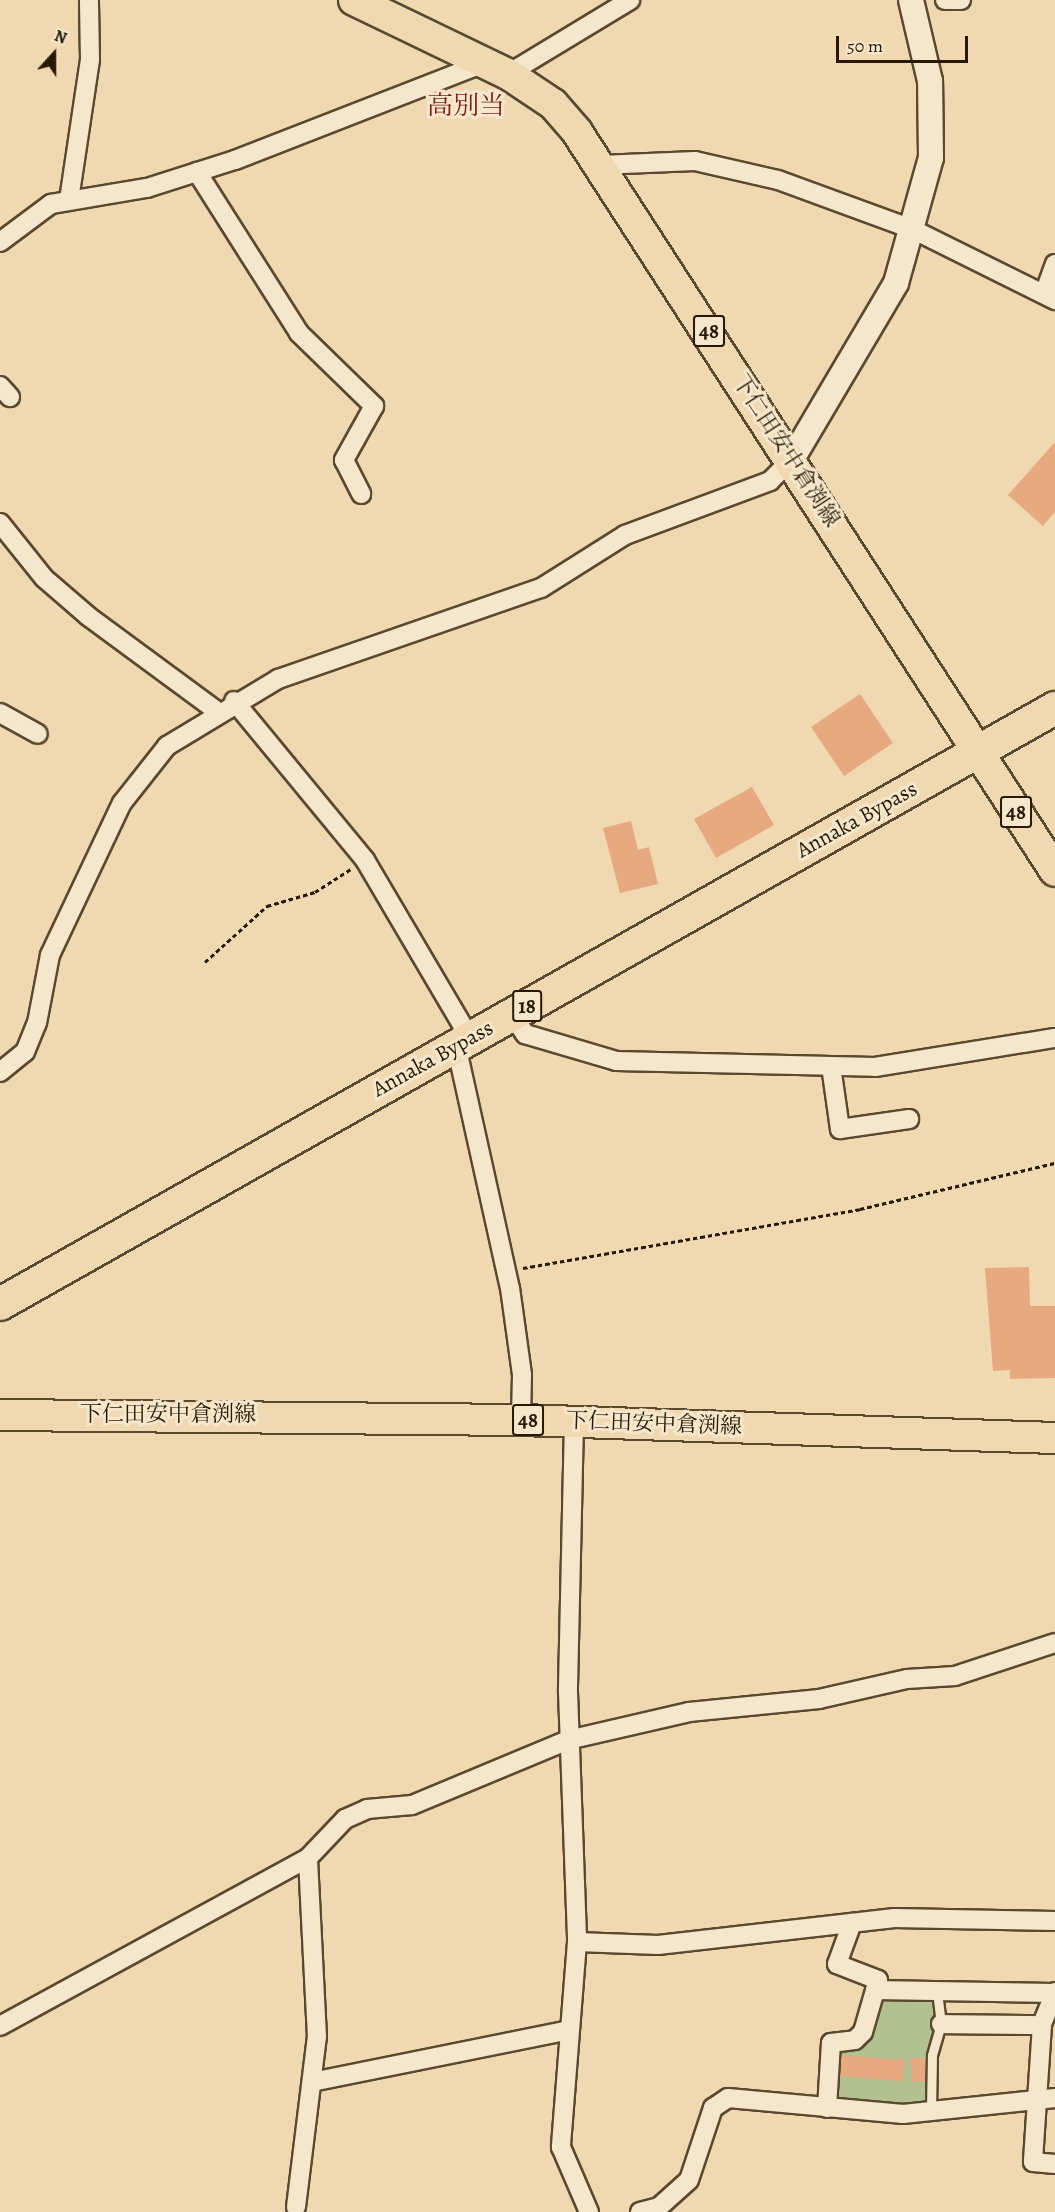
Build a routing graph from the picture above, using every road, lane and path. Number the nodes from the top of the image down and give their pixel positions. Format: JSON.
{"nodes":[{"id":1,"x":89,"y":0,"type":"edge"},
{"id":2,"x":354,"y":0,"type":"edge"},
{"id":3,"x":630,"y":0,"type":"edge"},
{"id":4,"x":912,"y":0,"type":"edge"},
{"id":5,"x":945,"y":0,"type":"edge"},
{"id":6,"x":961,"y":0,"type":"edge"},
{"id":7,"x":497,"y":68,"type":"junction"},
{"id":8,"x":600,"y":165,"type":"junction"},
{"id":9,"x":197,"y":172,"type":"junction"},
{"id":10,"x":69,"y":201,"type":"junction"},
{"id":11,"x":912,"y":229,"type":"junction"},
{"id":12,"x":0,"y":242,"type":"edge"},
{"id":13,"x":1055,"y":264,"type":"edge"},
{"id":14,"x":1049,"y":297,"type":"edge"},
{"id":15,"x":792,"y":459,"type":"junction"},
{"id":16,"x":361,"y":494,"type":"dead end"},
{"id":17,"x":0,"y":523,"type":"edge"},
{"id":18,"x":6,"y":541,"type":"edge"},
{"id":19,"x":234,"y":701,"type":"junction"},
{"id":20,"x":1055,"y":708,"type":"edge"},
{"id":21,"x":218,"y":712,"type":"junction"},
{"id":22,"x":0,"y":713,"type":"edge"},
{"id":23,"x":38,"y":734,"type":"dead end"},
{"id":24,"x":976,"y":753,"type":"junction"},
{"id":25,"x":365,"y":860,"type":"junction"},
{"id":26,"x":1055,"y":871,"type":"edge"},
{"id":27,"x":205,"y":962,"type":"dead end"},
{"id":28,"x":512,"y":1014,"type":"junction"},
{"id":29,"x":1055,"y":1038,"type":"edge"},
{"id":30,"x":463,"y":1041,"type":"junction"},
{"id":31,"x":831,"y":1066,"type":"junction"},
{"id":32,"x":0,"y":1072,"type":"edge"},
{"id":33,"x":909,"y":1119,"type":"dead end"},
{"id":34,"x":1055,"y":1163,"type":"edge"},
{"id":35,"x":506,"y":1271,"type":"junction"},
{"id":36,"x":0,"y":1304,"type":"edge"},
{"id":37,"x":0,"y":1415,"type":"edge"},
{"id":38,"x":521,"y":1420,"type":"junction"},
{"id":39,"x":574,"y":1422,"type":"junction"},
{"id":40,"x":1055,"y":1438,"type":"edge"},
{"id":41,"x":1055,"y":1643,"type":"edge"},
{"id":42,"x":568,"y":1740,"type":"junction"},
{"id":43,"x":308,"y":1858,"type":"junction"},
{"id":44,"x":1055,"y":1921,"type":"edge"},
{"id":45,"x":852,"y":1923,"type":"junction"},
{"id":46,"x":577,"y":1942,"type":"junction"},
{"id":47,"x":875,"y":1990,"type":"junction"},
{"id":48,"x":937,"y":1990,"type":"junction"},
{"id":49,"x":1054,"y":1992,"type":"edge"},
{"id":50,"x":941,"y":2024,"type":"junction"},
{"id":51,"x":1042,"y":2025,"type":"junction"},
{"id":52,"x":0,"y":2026,"type":"edge"},
{"id":53,"x":569,"y":2030,"type":"junction"},
{"id":54,"x":312,"y":2082,"type":"junction"},
{"id":55,"x":1046,"y":2098,"type":"edge"},
{"id":56,"x":827,"y":2108,"type":"junction"},
{"id":57,"x":932,"y":2111,"type":"junction"},
{"id":58,"x":1055,"y":2164,"type":"edge"},
{"id":59,"x":296,"y":2207,"type":"dead end"},
{"id":60,"x":589,"y":2212,"type":"edge"},
{"id":61,"x":640,"y":2212,"type":"edge"}],
"edges":[{"from":1,"to":10,"type":"street"},
{"from":2,"to":7,"type":"main road","name":"下仁田安中倉渕線","number":"48"},
{"from":3,"to":7,"type":"street"},
{"from":4,"to":11,"type":"street"},
{"from":5,"to":6,"type":"street"},
{"from":7,"to":8,"type":"main road","name":"下仁田安中倉渕線","number":"48"},
{"from":7,"to":9,"type":"street"},
{"from":8,"to":11,"type":"street"},
{"from":8,"to":15,"type":"main road","name":"下仁田安中倉渕線","number":"48"},
{"from":9,"to":10,"type":"street"},
{"from":9,"to":16,"type":"street"},
{"from":10,"to":12,"type":"street"},
{"from":11,"to":14,"type":"street"},
{"from":11,"to":15,"type":"street"},
{"from":13,"to":14,"type":"street"},
{"from":15,"to":19,"type":"street"},
{"from":15,"to":24,"type":"main road","name":"下仁田安中倉渕線","number":"48"},
{"from":17,"to":18,"type":"street"},
{"from":18,"to":21,"type":"street"},
{"from":19,"to":21,"type":"street"},
{"from":19,"to":25,"type":"street"},
{"from":20,"to":24,"type":"highway","name":"Annaka Bypass","number":"18"},
{"from":21,"to":32,"type":"street"},
{"from":22,"to":23,"type":"street"},
{"from":24,"to":26,"type":"main road","name":"下仁田安中倉渕線","number":"48"},
{"from":24,"to":28,"type":"highway","name":"Annaka Bypass","number":"18"},
{"from":25,"to":27,"type":"path"},
{"from":25,"to":30,"type":"street"},
{"from":28,"to":30,"type":"highway","name":"Annaka Bypass","number":"18"},
{"from":28,"to":31,"type":"street"},
{"from":29,"to":31,"type":"street"},
{"from":30,"to":35,"type":"street"},
{"from":30,"to":36,"type":"highway","name":"Annaka Bypass","number":"18"},
{"from":31,"to":33,"type":"street"},
{"from":34,"to":35,"type":"path"},
{"from":35,"to":38,"type":"street"},
{"from":37,"to":38,"type":"main road","name":"下仁田安中倉渕線","number":"48"},
{"from":38,"to":39,"type":"main road","name":"下仁田安中倉渕線","number":"48"},
{"from":39,"to":40,"type":"main road","name":"下仁田安中倉渕線","number":"48"},
{"from":39,"to":42,"type":"street"},
{"from":41,"to":42,"type":"street"},
{"from":42,"to":43,"type":"street"},
{"from":42,"to":46,"type":"street"},
{"from":43,"to":52,"type":"street"},
{"from":43,"to":54,"type":"street"},
{"from":44,"to":45,"type":"street"},
{"from":45,"to":46,"type":"street"},
{"from":45,"to":47,"type":"street"},
{"from":46,"to":53,"type":"street"},
{"from":47,"to":48,"type":"street"},
{"from":47,"to":56,"type":"street"},
{"from":48,"to":49,"type":"street"},
{"from":48,"to":50,"type":"lane"},
{"from":49,"to":51,"type":"street"},
{"from":50,"to":51,"type":"street"},
{"from":50,"to":57,"type":"lane"},
{"from":51,"to":55,"type":"street"},
{"from":53,"to":54,"type":"street"},
{"from":53,"to":60,"type":"street"},
{"from":54,"to":59,"type":"street"},
{"from":55,"to":57,"type":"street"},
{"from":55,"to":58,"type":"street"},
{"from":56,"to":57,"type":"street"},
{"from":56,"to":61,"type":"street"}]}
